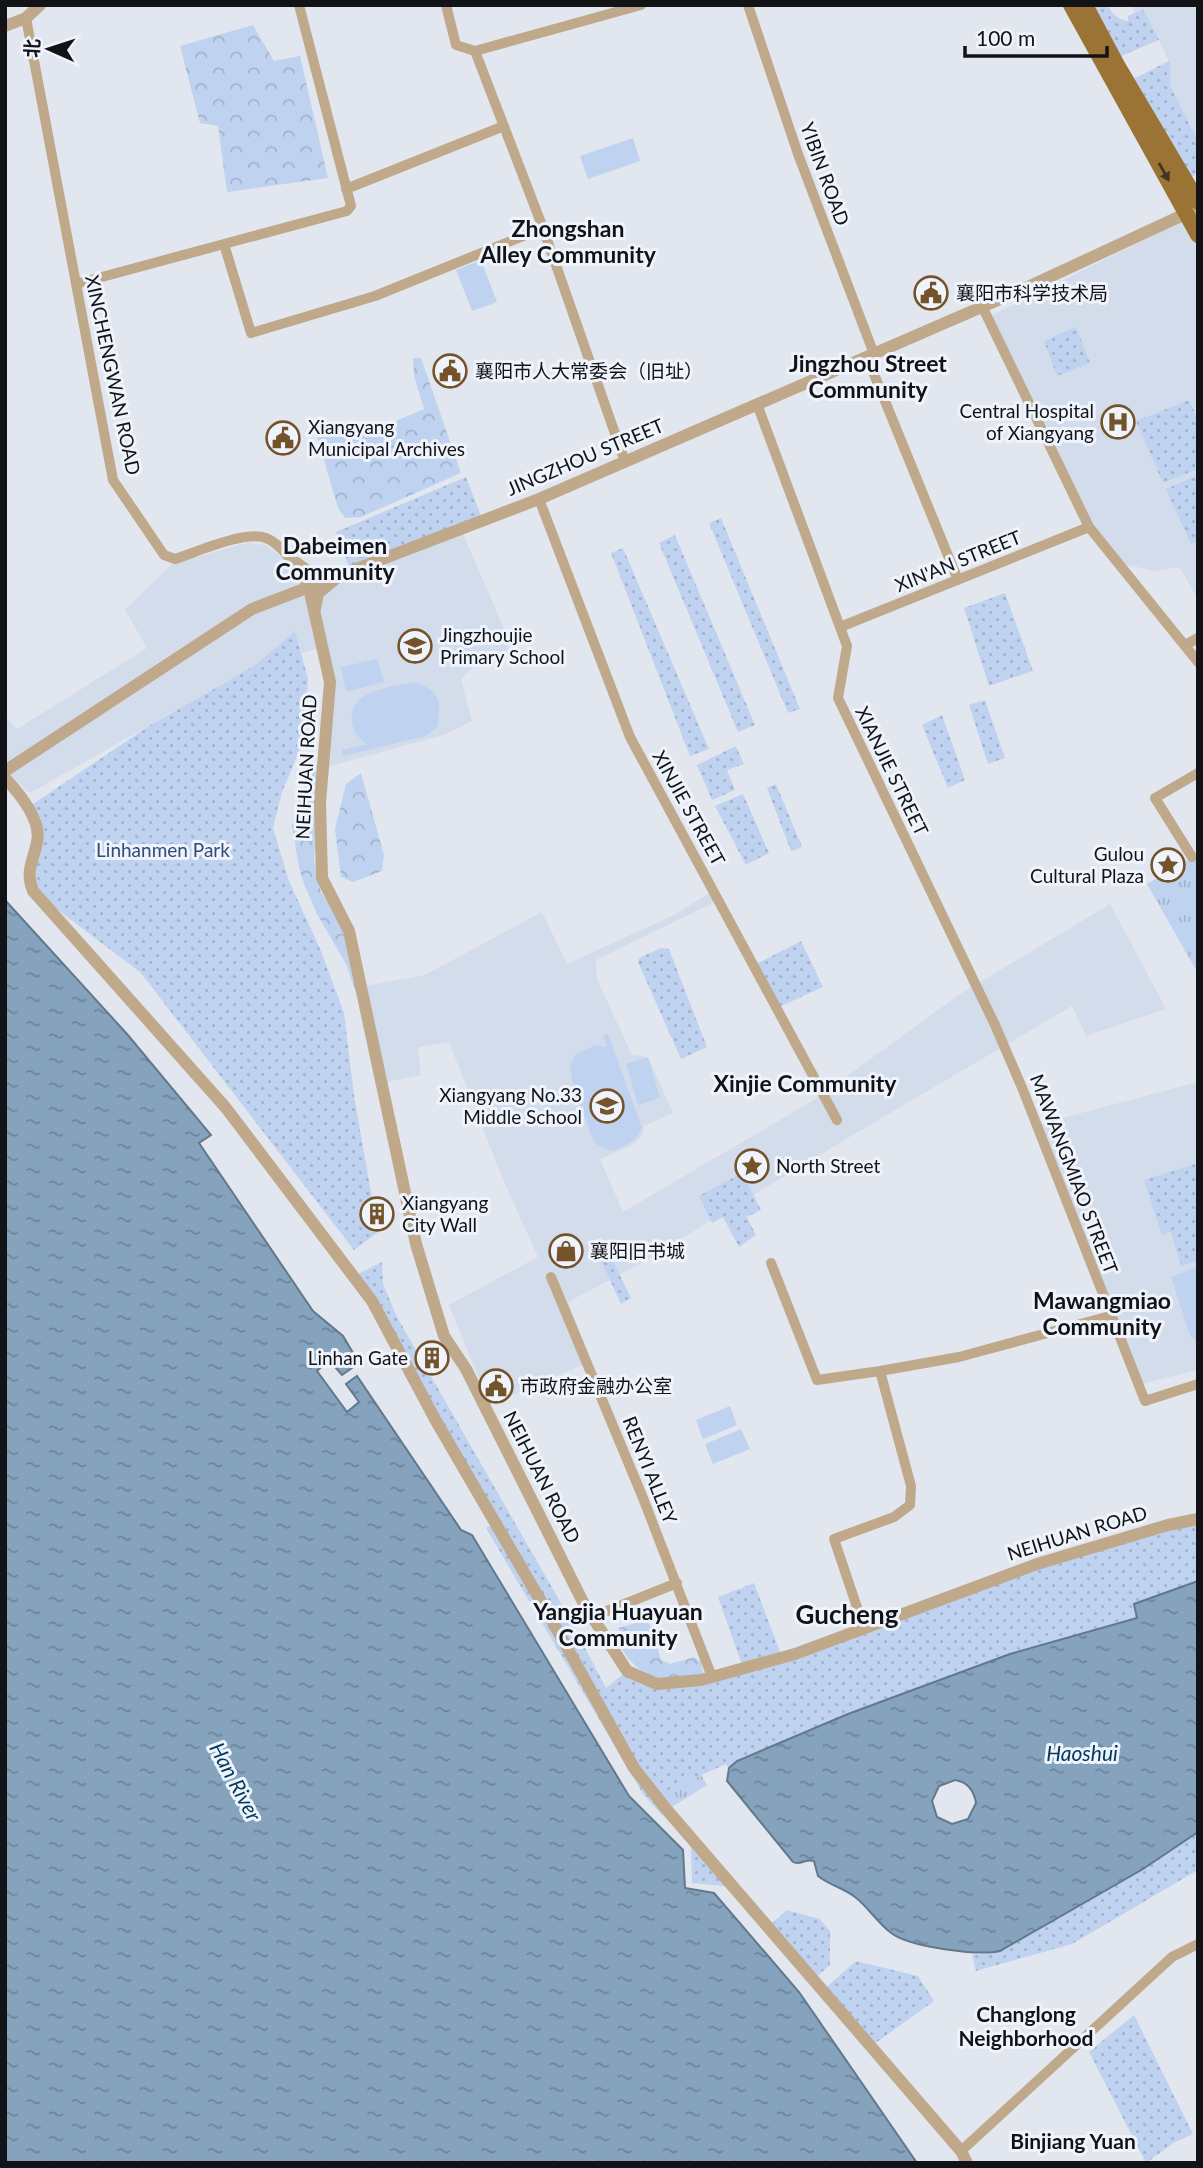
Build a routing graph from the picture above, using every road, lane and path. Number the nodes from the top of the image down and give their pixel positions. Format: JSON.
{"nodes":[{"id":1,"x":40,"y":5,"type":"edge"},
{"id":2,"x":299,"y":5,"type":"edge"},
{"id":3,"x":446,"y":5,"type":"edge"},
{"id":4,"x":640,"y":5,"type":"edge"},
{"id":5,"x":748,"y":5,"type":"edge"},
{"id":6,"x":1070,"y":5,"type":"edge"},
{"id":7,"x":1085,"y":5,"type":"edge"},
{"id":8,"x":26,"y":19,"type":"junction"},
{"id":9,"x":5,"y":26,"type":"edge"},
{"id":10,"x":475,"y":51,"type":"junction"},
{"id":11,"x":504,"y":126,"type":"junction"},
{"id":12,"x":346,"y":189,"type":"junction"},
{"id":13,"x":1194,"y":208,"type":"edge"},
{"id":14,"x":543,"y":228,"type":"junction"},
{"id":15,"x":1198,"y":235,"type":"edge"},
{"id":16,"x":224,"y":244,"type":"junction"},
{"id":17,"x":76,"y":284,"type":"junction"},
{"id":18,"x":982,"y":306,"type":"junction"},
{"id":19,"x":870,"y":355,"type":"junction"},
{"id":20,"x":757,"y":404,"type":"junction"},
{"id":21,"x":625,"y":462,"type":"junction"},
{"id":22,"x":539,"y":499,"type":"junction"},
{"id":23,"x":1089,"y":527,"type":"junction"},
{"id":24,"x":291,"y":558,"type":"junction"},
{"id":25,"x":343,"y":575,"type":"junction"},
{"id":26,"x":958,"y":580,"type":"junction"},
{"id":27,"x":309,"y":587,"type":"junction"},
{"id":28,"x":315,"y":613,"type":"junction"},
{"id":29,"x":840,"y":627,"type":"junction"},
{"id":30,"x":1198,"y":638,"type":"edge"},
{"id":31,"x":1185,"y":645,"type":"junction"},
{"id":32,"x":1198,"y":662,"type":"edge"},
{"id":33,"x":5,"y":771,"type":"edge"},
{"id":34,"x":1198,"y":774,"type":"edge"},
{"id":35,"x":5,"y":778,"type":"edge"},
{"id":36,"x":1192,"y":857,"type":"dead end"},
{"id":37,"x":995,"y":1025,"type":"joint"},
{"id":38,"x":837,"y":1120,"type":"dead end"},
{"id":39,"x":771,"y":1263,"type":"dead end"},
{"id":40,"x":551,"y":1277,"type":"dead end"},
{"id":41,"x":1110,"y":1316,"type":"junction"},
{"id":42,"x":880,"y":1371,"type":"junction"},
{"id":43,"x":1198,"y":1384,"type":"edge"},
{"id":44,"x":1198,"y":1519,"type":"edge"},
{"id":45,"x":677,"y":1583,"type":"junction"},
{"id":46,"x":592,"y":1617,"type":"junction"},
{"id":47,"x":864,"y":1628,"type":"junction"},
{"id":48,"x":712,"y":1677,"type":"junction"},
{"id":49,"x":1198,"y":1944,"type":"edge"},
{"id":50,"x":964,"y":2157,"type":"edge"}],
"edges":[{"from":1,"to":8,"type":"street"},
{"from":2,"to":12,"type":"street"},
{"from":3,"to":10,"type":"street"},
{"from":4,"to":10,"type":"street"},
{"from":5,"to":19,"type":"street","name":"YIBIN ROAD"},
{"from":6,"to":13,"type":"main road","one_way":true},
{"from":7,"to":13,"type":"main road"},
{"from":8,"to":9,"type":"street"},
{"from":8,"to":17,"type":"street","name":"XINCHENGWAN ROAD"},
{"from":10,"to":11,"type":"street"},
{"from":11,"to":12,"type":"street"},
{"from":11,"to":14,"type":"street"},
{"from":12,"to":16,"type":"street"},
{"from":13,"to":15,"type":"main road"},
{"from":13,"to":18,"type":"street","name":"JINGZHOU STREET"},
{"from":14,"to":16,"type":"street"},
{"from":14,"to":21,"type":"street"},
{"from":16,"to":17,"type":"street"},
{"from":17,"to":24,"type":"street","name":"XINCHENGWAN ROAD"},
{"from":18,"to":19,"type":"street","name":"JINGZHOU STREET"},
{"from":18,"to":23,"type":"street"},
{"from":19,"to":20,"type":"street","name":"JINGZHOU STREET"},
{"from":19,"to":26,"type":"street","name":"YIBIN ROAD"},
{"from":20,"to":21,"type":"street","name":"JINGZHOU STREET"},
{"from":20,"to":29,"type":"street","name":"XIANJIE STREET"},
{"from":21,"to":22,"type":"street","name":"JINGZHOU STREET"},
{"from":22,"to":25,"type":"street","name":"JINGZHOU STREET"},
{"from":22,"to":38,"type":"street","name":"XINJIE STREET"},
{"from":23,"to":26,"type":"street","name":"XIN'AN STREET"},
{"from":23,"to":31,"type":"street"},
{"from":24,"to":25,"type":"street"},
{"from":24,"to":27,"type":"street","name":"XINCHENGWAN ROAD"},
{"from":25,"to":27,"type":"street","name":"JINGZHOU STREET"},
{"from":25,"to":28,"type":"street"},
{"from":26,"to":29,"type":"street","name":"XIN'AN STREET"},
{"from":27,"to":28,"type":"street","name":"NEIHUAN ROAD"},
{"from":27,"to":33,"type":"street","name":"JINGZHOU STREET"},
{"from":28,"to":46,"type":"street","name":"NEIHUAN ROAD"},
{"from":29,"to":37,"type":"street","name":"XIANJIE STREET"},
{"from":30,"to":31,"type":"street"},
{"from":31,"to":32,"type":"street"},
{"from":34,"to":36,"type":"street"},
{"from":35,"to":50,"type":"street"},
{"from":37,"to":41,"type":"street","name":"MAWANGMIAO STREET"},
{"from":39,"to":42,"type":"street"},
{"from":40,"to":45,"type":"street","name":"RENYI ALLEY"},
{"from":41,"to":42,"type":"street"},
{"from":41,"to":43,"type":"street","name":"MAWANGMIAO STREET"},
{"from":42,"to":47,"type":"street"},
{"from":44,"to":47,"type":"street","name":"NEIHUAN ROAD"},
{"from":45,"to":46,"type":"street"},
{"from":45,"to":48,"type":"street","name":"RENYI ALLEY"},
{"from":46,"to":48,"type":"street","name":"NEIHUAN ROAD"},
{"from":47,"to":48,"type":"street","name":"NEIHUAN ROAD"},
{"from":49,"to":50,"type":"street"}]}
